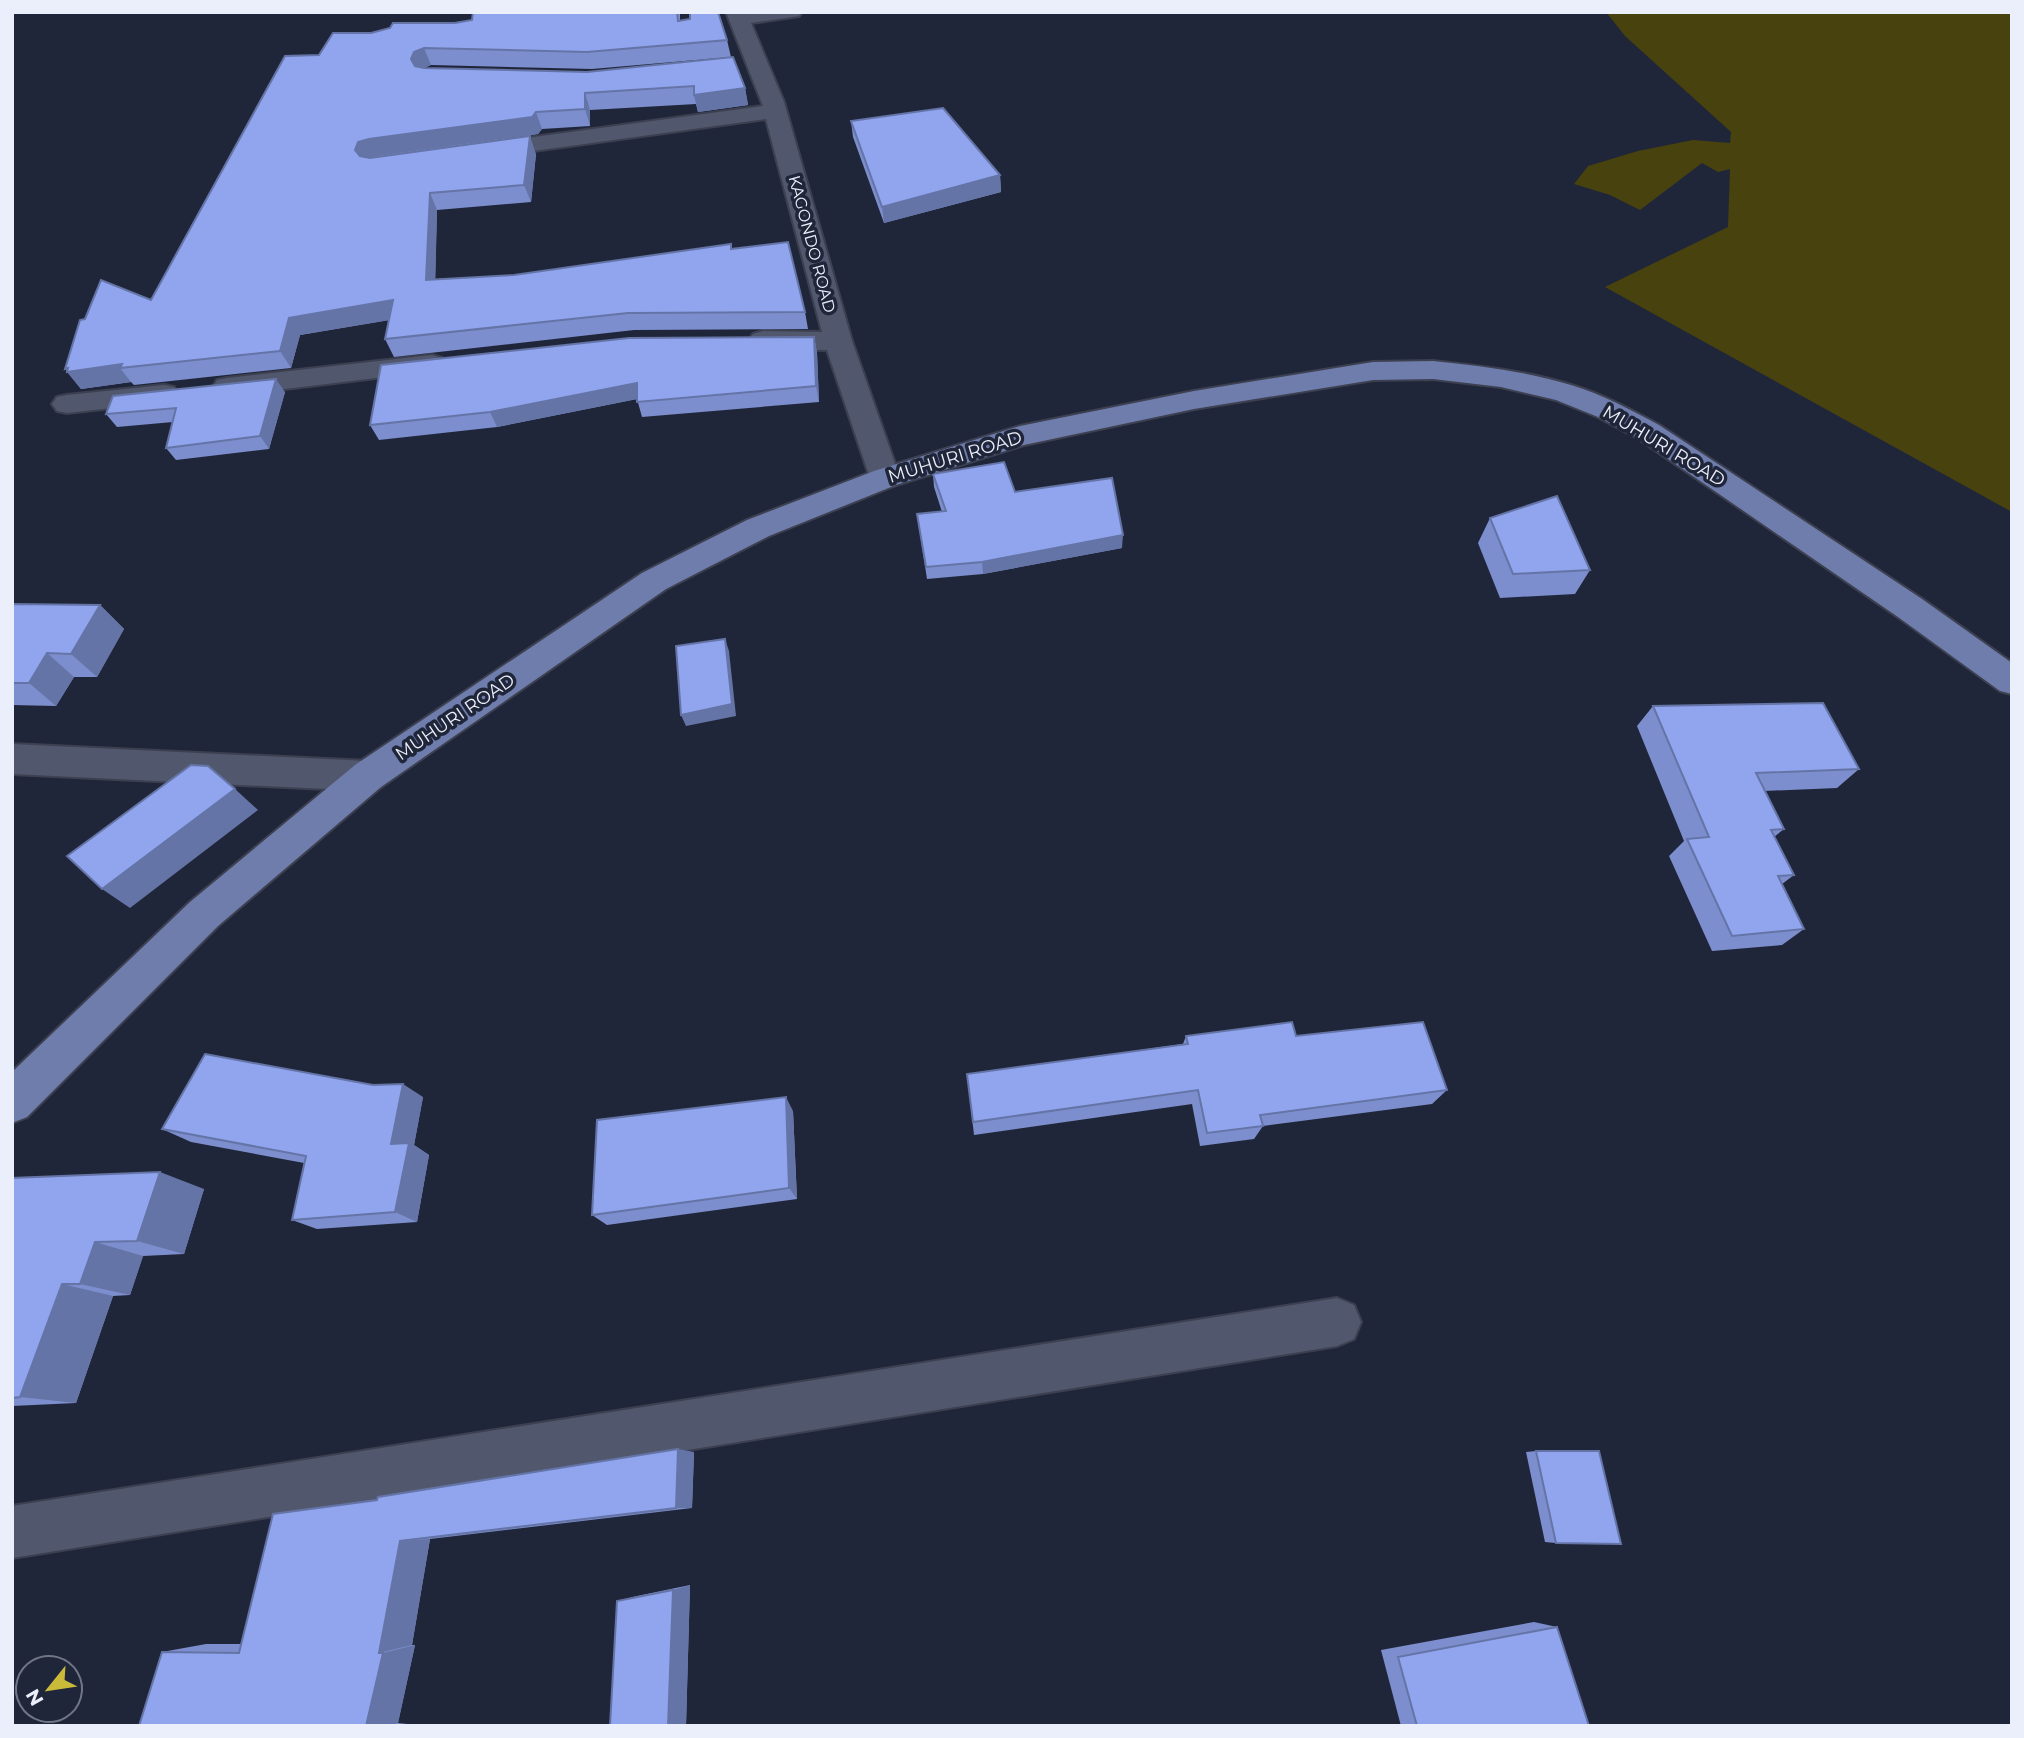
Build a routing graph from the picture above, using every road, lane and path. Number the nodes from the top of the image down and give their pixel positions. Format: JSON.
{"nodes":[{"id":1,"x":792,"y":12,"type":"edge"},
{"id":2,"x":737,"y":15,"type":"edge"},
{"id":3,"x":756,"y":63,"type":"junction"},
{"id":4,"x":729,"y":66,"type":"edge"},
{"id":5,"x":775,"y":111,"type":"junction"},
{"id":6,"x":460,"y":154,"type":"edge"},
{"id":7,"x":735,"y":340,"type":"edge"},
{"id":8,"x":838,"y":341,"type":"junction"},
{"id":9,"x":454,"y":362,"type":"edge"},
{"id":10,"x":67,"y":404,"type":"dead end"},
{"id":11,"x":885,"y":478,"type":"junction"},
{"id":12,"x":2012,"y":681,"type":"edge"},
{"id":13,"x":12,"y":759,"type":"edge"},
{"id":14,"x":368,"y":776,"type":"junction"},
{"id":15,"x":12,"y":1102,"type":"edge"},
{"id":16,"x":1337,"y":1322,"type":"dead end"},
{"id":17,"x":12,"y":1532,"type":"edge"}],
"edges":[{"from":1,"to":2,"type":"street"},
{"from":2,"to":3,"type":"street","name":"KAGONDO ROAD"},
{"from":3,"to":4,"type":"street"},
{"from":3,"to":5,"type":"street","name":"KAGONDO ROAD"},
{"from":5,"to":6,"type":"street"},
{"from":5,"to":8,"type":"street","name":"KAGONDO ROAD"},
{"from":7,"to":8,"type":"street"},
{"from":8,"to":11,"type":"street","name":"KAGONDO ROAD"},
{"from":9,"to":10,"type":"street"},
{"from":11,"to":12,"type":"main road","name":"MUHURI ROAD"},
{"from":11,"to":14,"type":"main road","name":"MUHURI ROAD"},
{"from":13,"to":14,"type":"street"},
{"from":14,"to":15,"type":"main road","name":"MUHURI ROAD"},
{"from":16,"to":17,"type":"street"}]}
